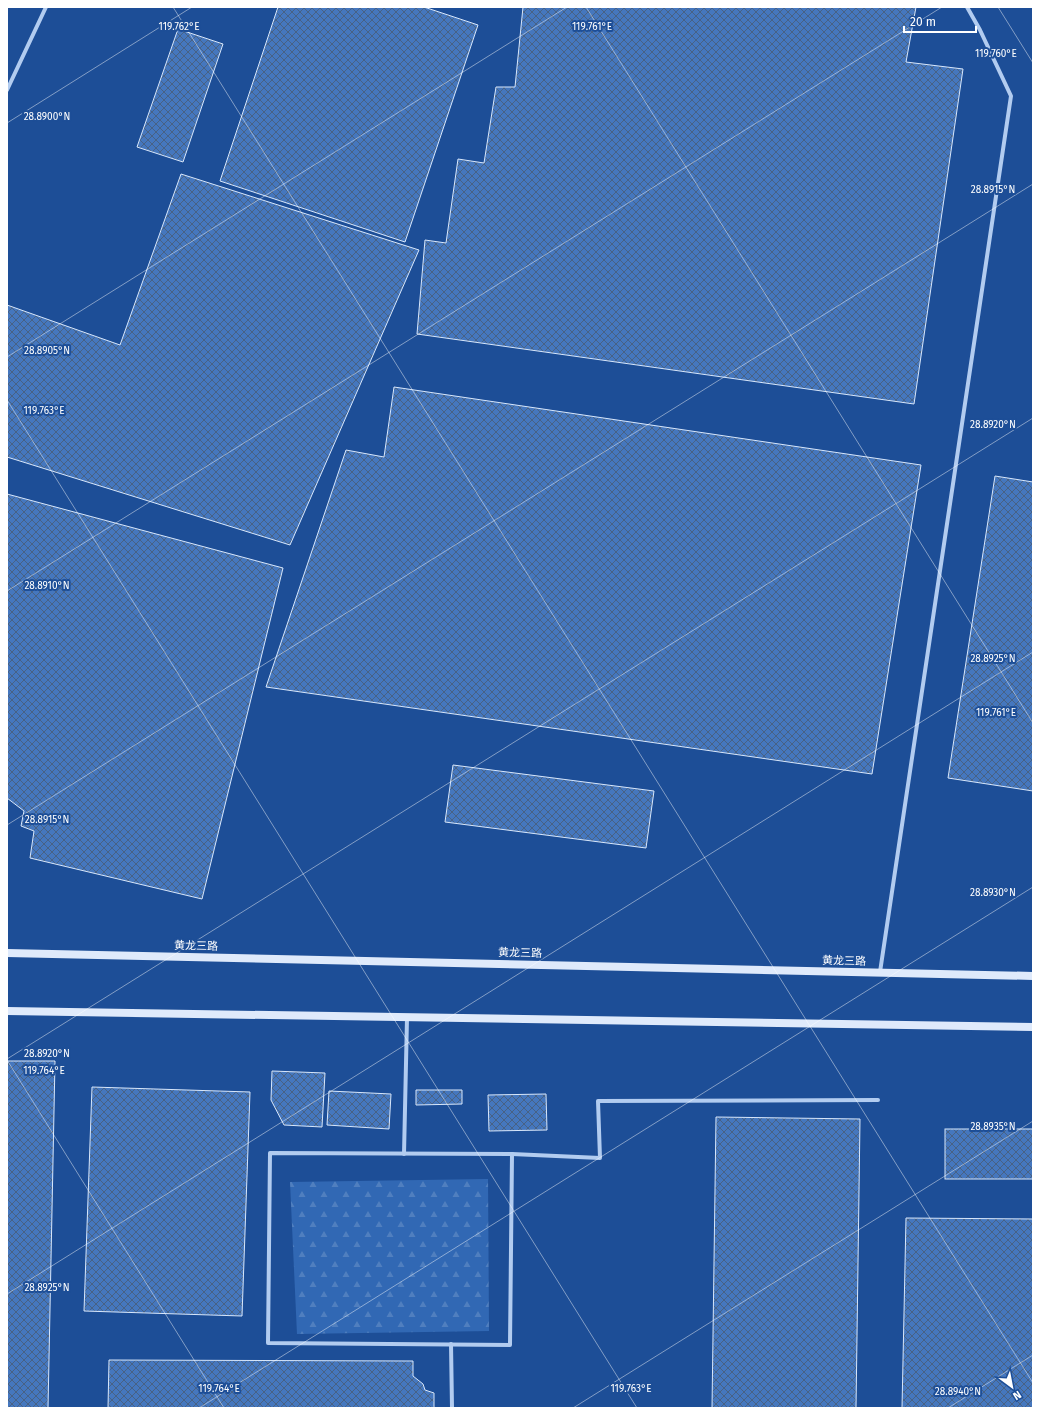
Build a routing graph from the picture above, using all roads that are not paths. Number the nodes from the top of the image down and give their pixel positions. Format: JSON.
{"nodes":[{"id":1,"x":46,"y":7,"type":"edge"},
{"id":2,"x":967,"y":7,"type":"edge"},
{"id":3,"x":7,"y":90,"type":"edge"},
{"id":4,"x":7,"y":953,"type":"edge"},
{"id":5,"x":880,"y":973,"type":"junction"},
{"id":6,"x":1033,"y":976,"type":"edge"},
{"id":7,"x":7,"y":1011,"type":"edge"},
{"id":8,"x":406,"y":1017,"type":"junction"},
{"id":9,"x":1033,"y":1027,"type":"edge"},
{"id":10,"x":878,"y":1100,"type":"dead end"},
{"id":11,"x":404,"y":1154,"type":"junction"},
{"id":12,"x":512,"y":1154,"type":"junction"},
{"id":13,"x":451,"y":1344,"type":"junction"},
{"id":14,"x":452,"y":1408,"type":"edge"}],
"edges":[{"from":1,"to":3,"type":"street"},
{"from":2,"to":5,"type":"street"},
{"from":4,"to":5,"type":"main road","name":"黄龙三路"},
{"from":5,"to":6,"type":"main road","name":"黄龙三路"},
{"from":7,"to":8,"type":"main road"},
{"from":8,"to":9,"type":"main road"},
{"from":8,"to":11,"type":"street"},
{"from":10,"to":12,"type":"street"},
{"from":11,"to":12,"type":"street"},
{"from":11,"to":13,"type":"street"},
{"from":12,"to":13,"type":"street"},
{"from":13,"to":14,"type":"street"}]}
